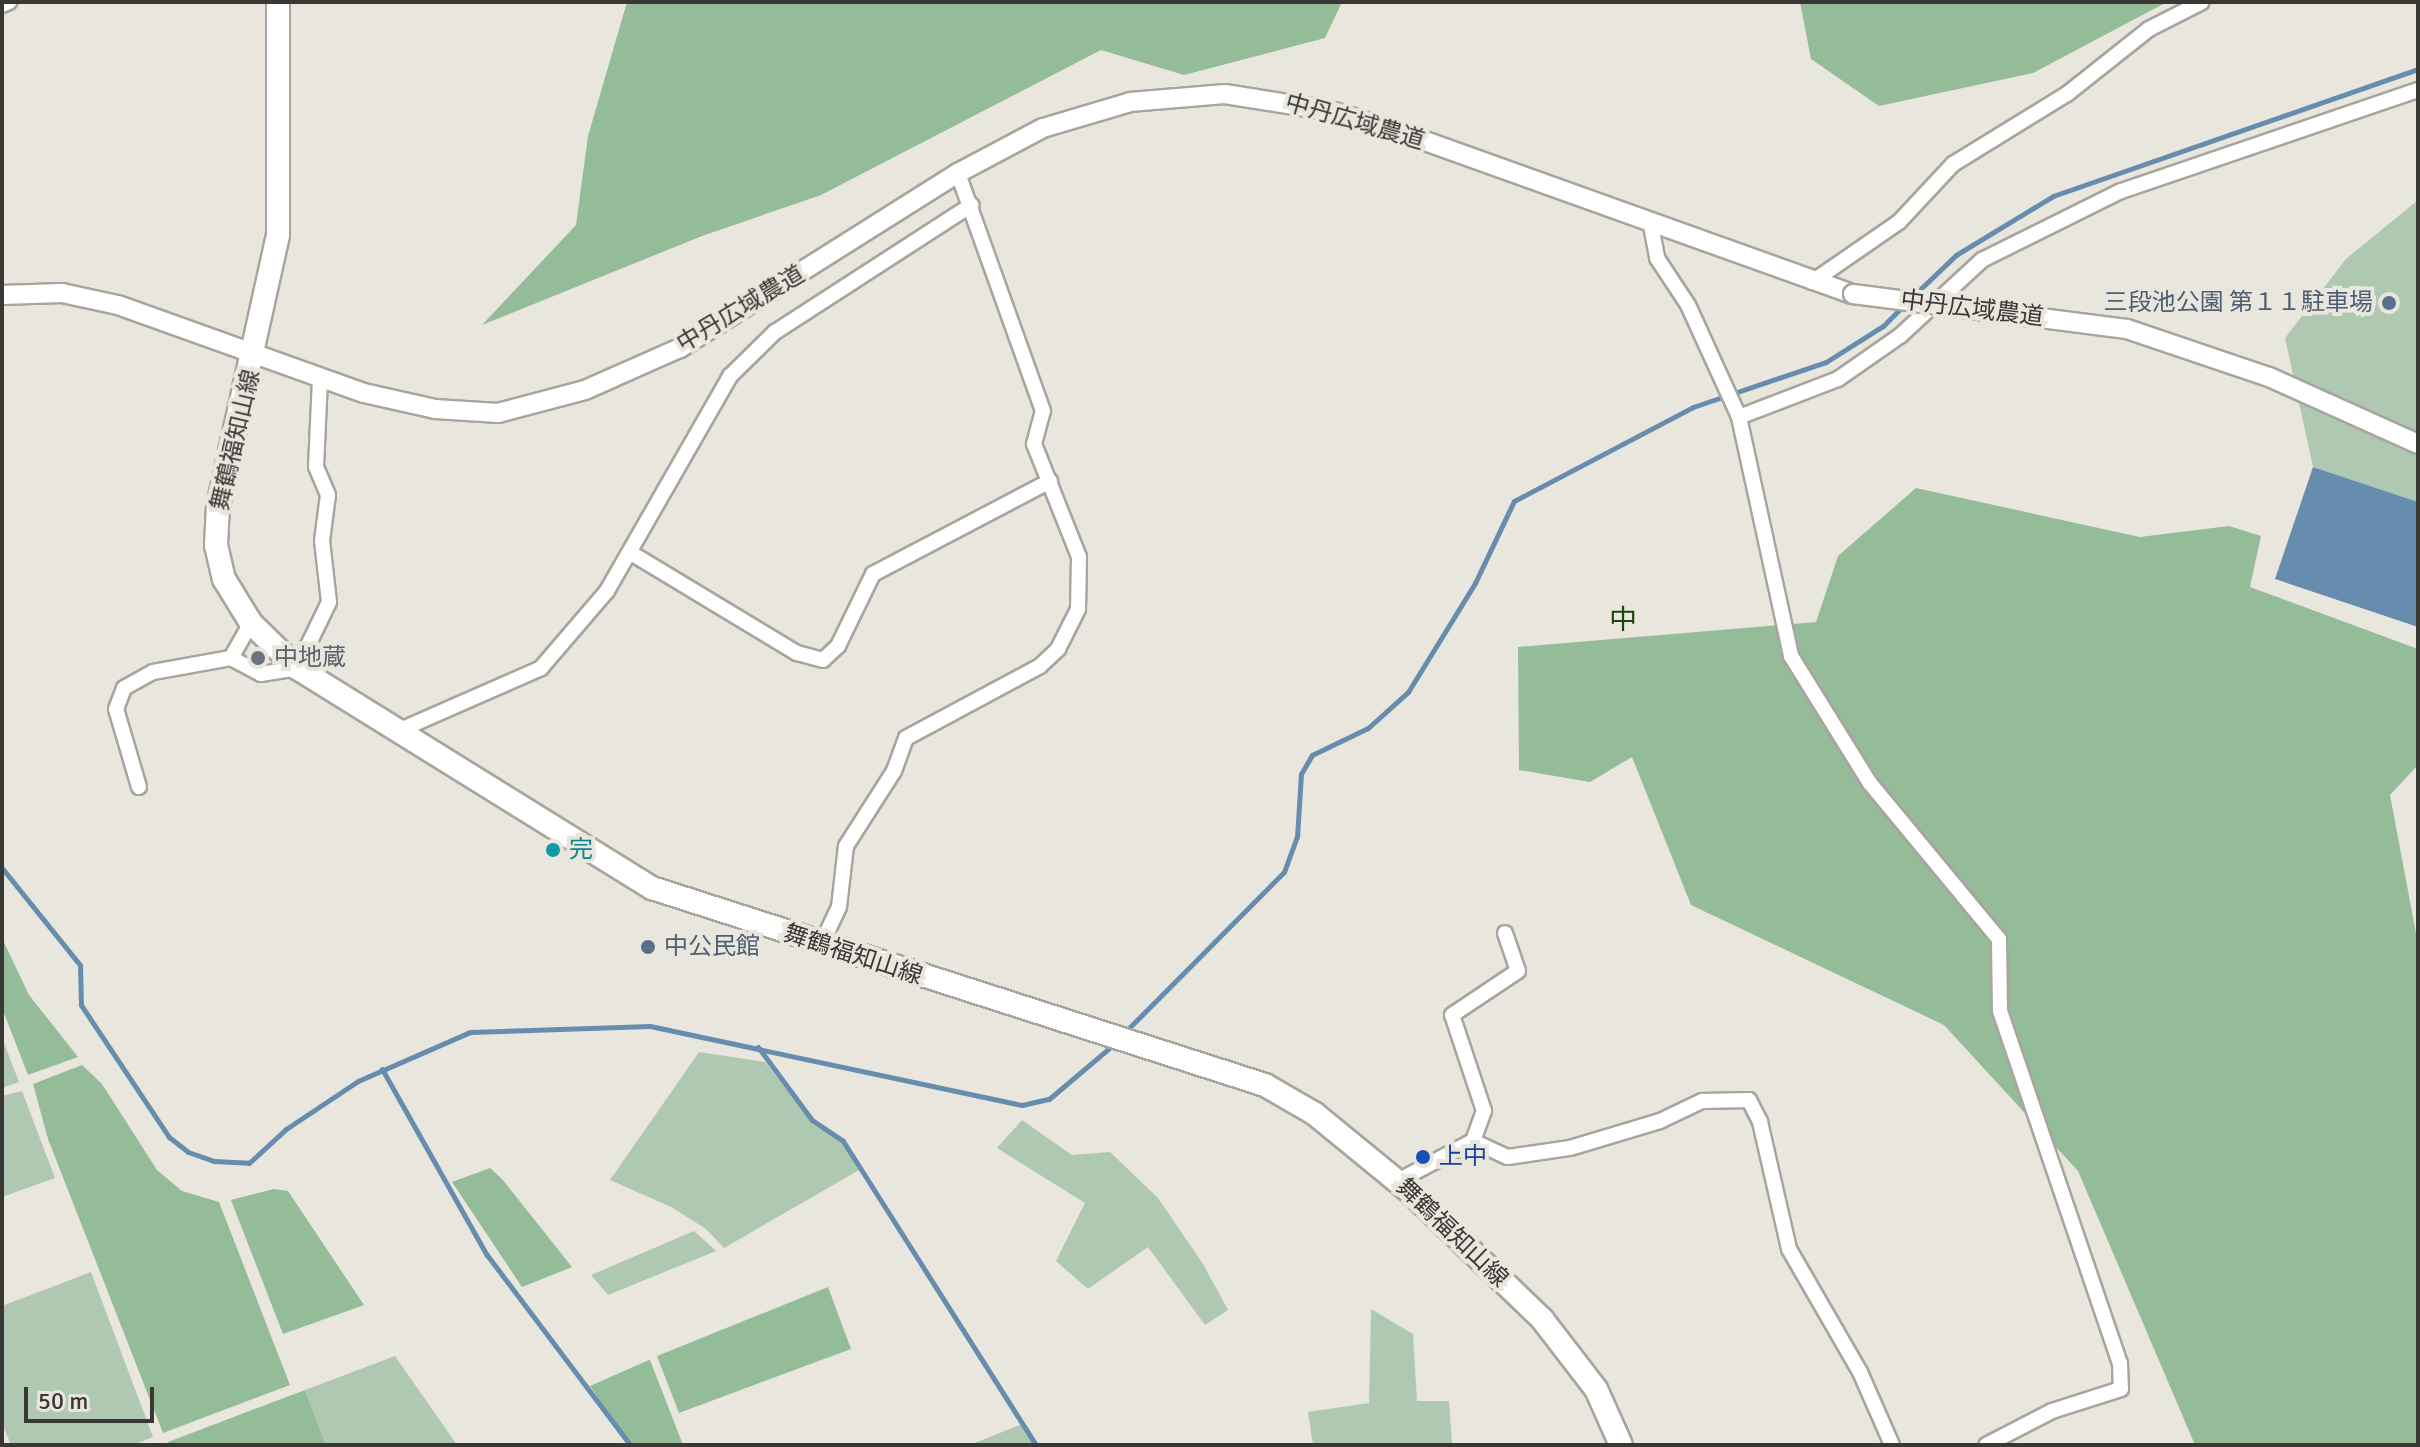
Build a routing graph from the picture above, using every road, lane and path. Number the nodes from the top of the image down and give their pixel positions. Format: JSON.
{"nodes":[{"id":1,"x":9,"y":2,"type":"edge"},
{"id":2,"x":278,"y":2,"type":"edge"},
{"id":3,"x":2202,"y":2,"type":"edge"},
{"id":4,"x":2,"y":5,"type":"edge"},
{"id":5,"x":2418,"y":90,"type":"edge"},
{"id":6,"x":958,"y":173,"type":"junction"},
{"id":7,"x":971,"y":205,"type":"junction"},
{"id":8,"x":1651,"y":226,"type":"junction"},
{"id":9,"x":1812,"y":282,"type":"junction"},
{"id":10,"x":2,"y":295,"type":"edge"},
{"id":11,"x":256,"y":353,"type":"junction"},
{"id":12,"x":320,"y":379,"type":"junction"},
{"id":13,"x":1739,"y":417,"type":"junction"},
{"id":14,"x":2418,"y":444,"type":"edge"},
{"id":15,"x":1050,"y":481,"type":"junction"},
{"id":16,"x":631,"y":553,"type":"junction"},
{"id":17,"x":251,"y":623,"type":"junction"},
{"id":18,"x":231,"y":658,"type":"junction"},
{"id":19,"x":297,"y":668,"type":"junction"},
{"id":20,"x":400,"y":730,"type":"junction"},
{"id":21,"x":139,"y":787,"type":"dead end"},
{"id":22,"x":1505,"y":933,"type":"dead end"},
{"id":23,"x":821,"y":945,"type":"junction"},
{"id":24,"x":1473,"y":1141,"type":"junction"},
{"id":25,"x":1398,"y":1181,"type":"junction"},
{"id":26,"x":1621,"y":1445,"type":"edge"},
{"id":27,"x":1892,"y":1445,"type":"edge"},
{"id":28,"x":1986,"y":1445,"type":"edge"}],
"edges":[{"from":1,"to":4,"type":"street"},
{"from":2,"to":11,"type":"main road","name":"舞鶴福知山線"},
{"from":3,"to":9,"type":"street"},
{"from":5,"to":13,"type":"street"},
{"from":6,"to":7,"type":"street"},
{"from":6,"to":8,"type":"street","name":"中丹広域農道"},
{"from":6,"to":12,"type":"street","name":"中丹広域農道"},
{"from":7,"to":15,"type":"street"},
{"from":7,"to":16,"type":"street"},
{"from":8,"to":9,"type":"street","name":"中丹広域農道"},
{"from":8,"to":13,"type":"street"},
{"from":9,"to":14,"type":"street","name":"中丹広域農道","bridge":true},
{"from":10,"to":11,"type":"street","name":"中丹広域農道"},
{"from":11,"to":12,"type":"street","name":"中丹広域農道"},
{"from":11,"to":17,"type":"main road","name":"舞鶴福知山線"},
{"from":12,"to":19,"type":"street"},
{"from":13,"to":28,"type":"street"},
{"from":15,"to":16,"type":"street"},
{"from":15,"to":23,"type":"street"},
{"from":16,"to":20,"type":"street"},
{"from":17,"to":18,"type":"street"},
{"from":17,"to":19,"type":"main road","name":"舞鶴福知山線"},
{"from":18,"to":19,"type":"street"},
{"from":18,"to":21,"type":"street"},
{"from":19,"to":20,"type":"main road","name":"舞鶴福知山線"},
{"from":20,"to":23,"type":"main road","name":"舞鶴福知山線"},
{"from":22,"to":24,"type":"street"},
{"from":23,"to":25,"type":"main road","name":"舞鶴福知山線"},
{"from":24,"to":25,"type":"street"},
{"from":24,"to":27,"type":"street"},
{"from":25,"to":26,"type":"main road","name":"舞鶴福知山線"}]}
